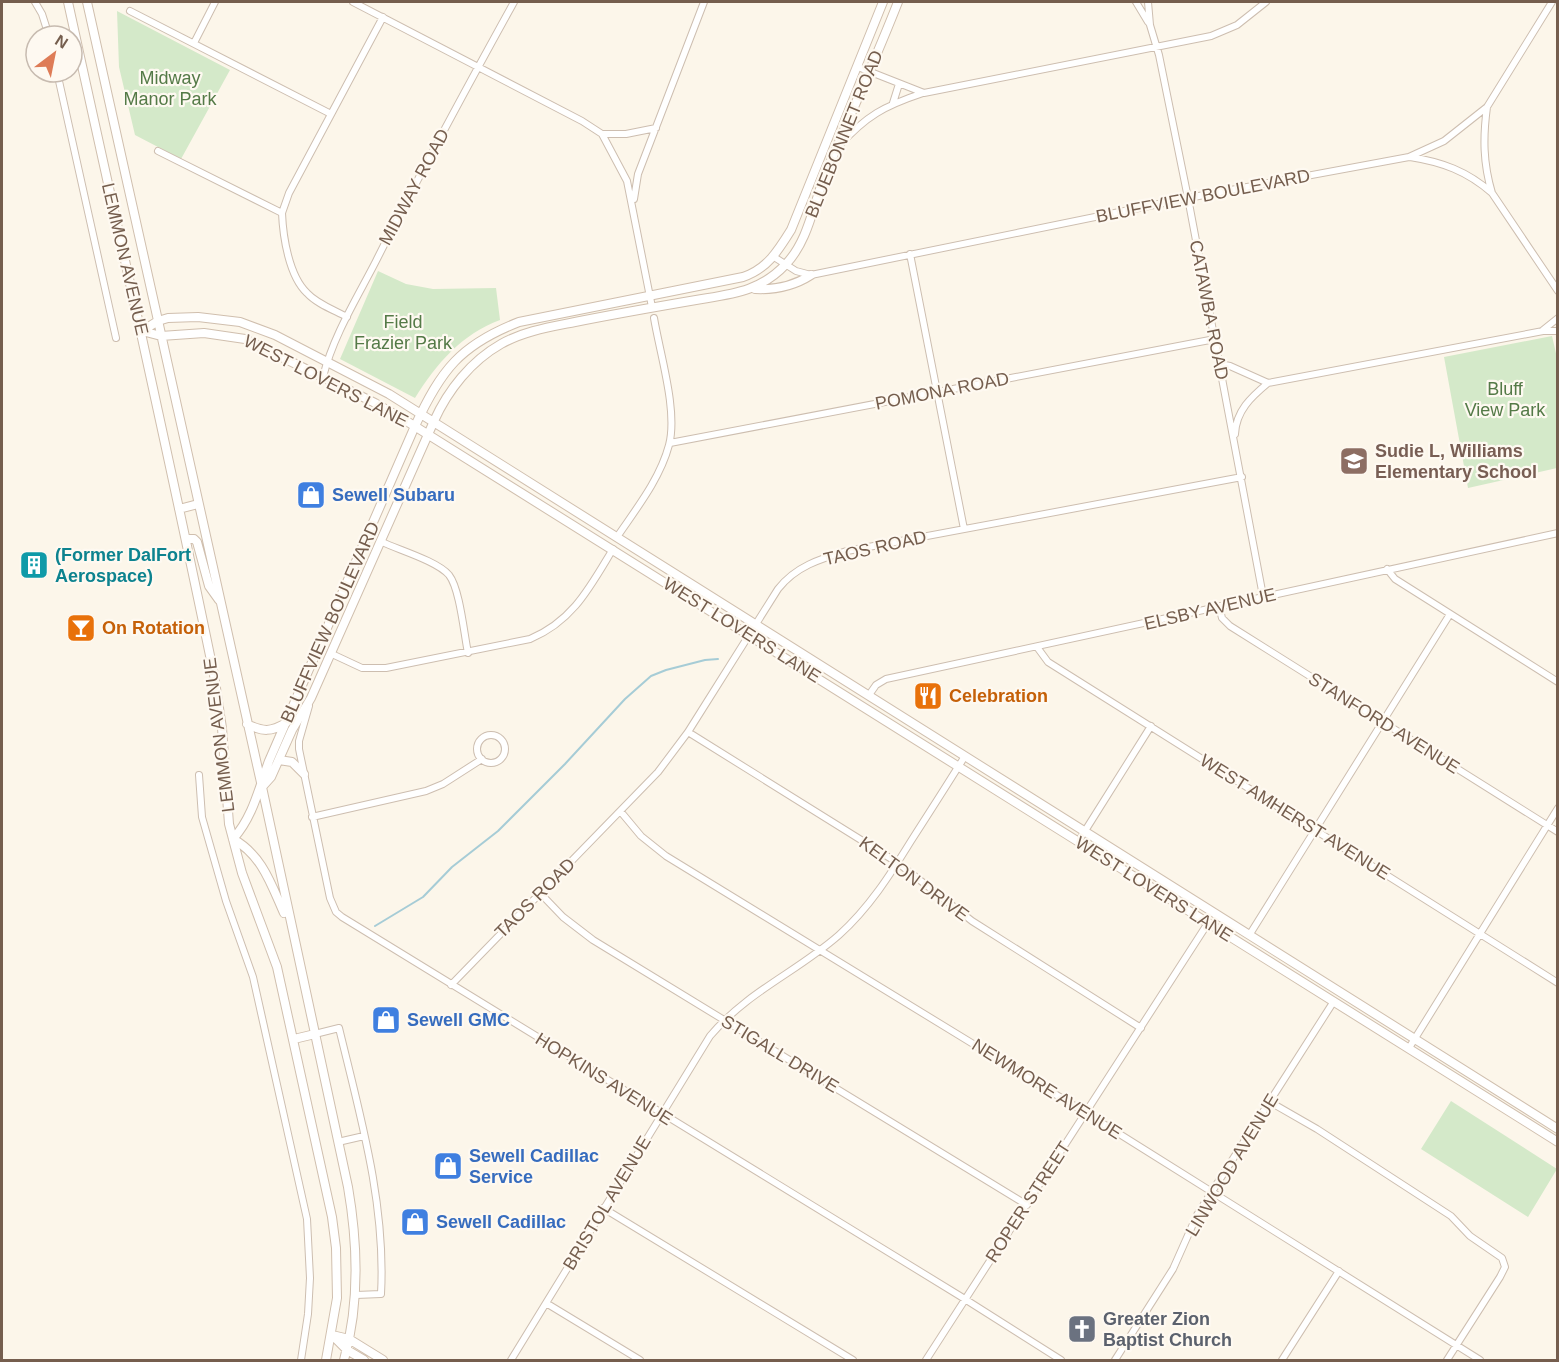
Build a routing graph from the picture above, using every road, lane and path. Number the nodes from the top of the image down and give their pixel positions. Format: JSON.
{"nodes":[{"id":1,"x":35,"y":2,"type":"edge"},
{"id":2,"x":68,"y":2,"type":"edge"},
{"id":3,"x":87,"y":2,"type":"edge"},
{"id":4,"x":216,"y":2,"type":"edge"},
{"id":5,"x":353,"y":2,"type":"edge"},
{"id":6,"x":514,"y":2,"type":"edge"},
{"id":7,"x":704,"y":2,"type":"edge"},
{"id":8,"x":883,"y":2,"type":"edge"},
{"id":9,"x":898,"y":2,"type":"edge"},
{"id":10,"x":1136,"y":2,"type":"edge"},
{"id":11,"x":1148,"y":2,"type":"edge"},
{"id":12,"x":1266,"y":2,"type":"edge"},
{"id":13,"x":1552,"y":2,"type":"edge"},
{"id":14,"x":364,"y":4,"type":"edge"},
{"id":15,"x":130,"y":11,"type":"dead end"},
{"id":16,"x":383,"y":17,"type":"junction"},
{"id":17,"x":45,"y":24,"type":"edge"},
{"id":18,"x":1150,"y":26,"type":"junction"},
{"id":19,"x":194,"y":43,"type":"junction"},
{"id":20,"x":1156,"y":47,"type":"junction"},
{"id":21,"x":478,"y":67,"type":"junction"},
{"id":22,"x":858,"y":67,"type":"junction"},
{"id":23,"x":870,"y":72,"type":"junction"},
{"id":24,"x":60,"y":84,"type":"edge"},
{"id":25,"x":899,"y":84,"type":"junction"},
{"id":26,"x":924,"y":93,"type":"junction"},
{"id":27,"x":893,"y":103,"type":"junction"},
{"id":28,"x":1487,"y":107,"type":"junction"},
{"id":29,"x":331,"y":114,"type":"junction"},
{"id":30,"x":656,"y":128,"type":"junction"},
{"id":31,"x":602,"y":134,"type":"junction"},
{"id":32,"x":837,"y":149,"type":"junction"},
{"id":33,"x":158,"y":151,"type":"dead end"},
{"id":34,"x":1409,"y":157,"type":"junction"},
{"id":35,"x":1492,"y":193,"type":"junction"},
{"id":36,"x":1188,"y":198,"type":"junction"},
{"id":37,"x":633,"y":206,"type":"junction"},
{"id":38,"x":282,"y":213,"type":"junction"},
{"id":39,"x":910,"y":254,"type":"junction"},
{"id":40,"x":774,"y":257,"type":"junction"},
{"id":41,"x":786,"y":265,"type":"junction"},
{"id":42,"x":811,"y":275,"type":"junction"},
{"id":43,"x":751,"y":289,"type":"junction"},
{"id":44,"x":1557,"y":291,"type":"edge"},
{"id":45,"x":649,"y":296,"type":"junction"},
{"id":46,"x":652,"y":307,"type":"junction"},
{"id":47,"x":347,"y":317,"type":"junction"},
{"id":48,"x":654,"y":318,"type":"dead end"},
{"id":49,"x":1557,"y":318,"type":"edge"},
{"id":50,"x":158,"y":321,"type":"junction"},
{"id":51,"x":142,"y":331,"type":"junction"},
{"id":52,"x":1543,"y":331,"type":"junction"},
{"id":53,"x":1557,"y":331,"type":"edge"},
{"id":54,"x":161,"y":336,"type":"junction"},
{"id":55,"x":116,"y":338,"type":"dead end"},
{"id":56,"x":1215,"y":339,"type":"junction"},
{"id":57,"x":327,"y":362,"type":"junction"},
{"id":58,"x":1220,"y":364,"type":"junction"},
{"id":59,"x":323,"y":377,"type":"junction"},
{"id":60,"x":1268,"y":383,"type":"junction"},
{"id":61,"x":937,"y":392,"type":"junction"},
{"id":62,"x":421,"y":413,"type":"junction"},
{"id":63,"x":434,"y":421,"type":"junction"},
{"id":64,"x":415,"y":426,"type":"junction"},
{"id":65,"x":428,"y":435,"type":"junction"},
{"id":66,"x":670,"y":443,"type":"junction"},
{"id":67,"x":1234,"y":443,"type":"junction"},
{"id":68,"x":1242,"y":477,"type":"junction"},
{"id":69,"x":198,"y":504,"type":"junction"},
{"id":70,"x":179,"y":509,"type":"junction"},
{"id":71,"x":964,"y":529,"type":"junction"},
{"id":72,"x":1557,"y":533,"type":"edge"},
{"id":73,"x":368,"y":536,"type":"junction"},
{"id":74,"x":617,"y":537,"type":"junction"},
{"id":75,"x":186,"y":539,"type":"junction"},
{"id":76,"x":382,"y":542,"type":"junction"},
{"id":77,"x":613,"y":549,"type":"junction"},
{"id":78,"x":1387,"y":569,"type":"junction"},
{"id":79,"x":1263,"y":596,"type":"junction"},
{"id":80,"x":220,"y":600,"type":"junction"},
{"id":81,"x":1219,"y":606,"type":"junction"},
{"id":82,"x":1450,"y":614,"type":"junction"},
{"id":83,"x":755,"y":624,"type":"junction"},
{"id":84,"x":749,"y":634,"type":"junction"},
{"id":85,"x":1037,"y":647,"type":"junction"},
{"id":86,"x":319,"y":649,"type":"junction"},
{"id":87,"x":468,"y":652,"type":"junction"},
{"id":88,"x":332,"y":654,"type":"junction"},
{"id":89,"x":1557,"y":682,"type":"edge"},
{"id":90,"x":869,"y":695,"type":"junction"},
{"id":91,"x":311,"y":698,"type":"junction"},
{"id":92,"x":862,"y":706,"type":"junction"},
{"id":93,"x":1384,"y":722,"type":"junction"},
{"id":94,"x":286,"y":723,"type":"junction"},
{"id":95,"x":247,"y":724,"type":"junction"},
{"id":96,"x":1151,"y":726,"type":"junction"},
{"id":97,"x":688,"y":732,"type":"junction"},
{"id":98,"x":965,"y":756,"type":"junction"},
{"id":99,"x":482,"y":759,"type":"junction"},
{"id":100,"x":279,"y":760,"type":"junction"},
{"id":101,"x":959,"y":766,"type":"junction"},
{"id":102,"x":304,"y":774,"type":"junction"},
{"id":103,"x":199,"y":775,"type":"dead end"},
{"id":104,"x":262,"y":787,"type":"junction"},
{"id":105,"x":1557,"y":808,"type":"edge"},
{"id":106,"x":621,"y":812,"type":"junction"},
{"id":107,"x":312,"y":817,"type":"junction"},
{"id":108,"x":1546,"y":825,"type":"junction"},
{"id":109,"x":1316,"y":830,"type":"junction"},
{"id":110,"x":1085,"y":831,"type":"junction"},
{"id":111,"x":1557,"y":832,"type":"edge"},
{"id":112,"x":233,"y":839,"type":"junction"},
{"id":113,"x":1078,"y":842,"type":"junction"},
{"id":114,"x":898,"y":863,"type":"junction"},
{"id":115,"x":540,"y":893,"type":"junction"},
{"id":116,"x":1215,"y":912,"type":"junction"},
{"id":117,"x":1208,"y":923,"type":"junction"},
{"id":118,"x":291,"y":932,"type":"junction"},
{"id":119,"x":1480,"y":933,"type":"junction"},
{"id":120,"x":1250,"y":934,"type":"junction"},
{"id":121,"x":1244,"y":945,"type":"junction"},
{"id":122,"x":821,"y":949,"type":"junction"},
{"id":123,"x":1557,"y":983,"type":"edge"},
{"id":124,"x":450,"y":985,"type":"junction"},
{"id":125,"x":1340,"y":992,"type":"junction"},
{"id":126,"x":1334,"y":1002,"type":"junction"},
{"id":127,"x":724,"y":1020,"type":"junction"},
{"id":128,"x":1141,"y":1028,"type":"junction"},
{"id":129,"x":315,"y":1034,"type":"junction"},
{"id":130,"x":1414,"y":1038,"type":"junction"},
{"id":131,"x":294,"y":1039,"type":"junction"},
{"id":132,"x":1409,"y":1048,"type":"junction"},
{"id":133,"x":1469,"y":1073,"type":"junction"},
{"id":134,"x":1463,"y":1082,"type":"junction"},
{"id":135,"x":1270,"y":1102,"type":"junction"},
{"id":136,"x":1086,"y":1113,"type":"junction"},
{"id":137,"x":661,"y":1114,"type":"junction"},
{"id":138,"x":1557,"y":1129,"type":"edge"},
{"id":139,"x":364,"y":1136,"type":"junction"},
{"id":140,"x":338,"y":1142,"type":"junction"},
{"id":141,"x":1557,"y":1142,"type":"edge"},
{"id":142,"x":1211,"y":1191,"type":"junction"},
{"id":143,"x":1027,"y":1205,"type":"junction"},
{"id":144,"x":603,"y":1208,"type":"junction"},
{"id":145,"x":1339,"y":1271,"type":"junction"},
{"id":146,"x":356,"y":1295,"type":"junction"},
{"id":147,"x":966,"y":1300,"type":"junction"},
{"id":148,"x":546,"y":1303,"type":"junction"},
{"id":149,"x":332,"y":1335,"type":"junction"},
{"id":150,"x":349,"y":1340,"type":"junction"},
{"id":151,"x":1456,"y":1346,"type":"junction"},
{"id":152,"x":346,"y":1350,"type":"junction"},
{"id":153,"x":301,"y":1360,"type":"edge"},
{"id":154,"x":326,"y":1360,"type":"edge"},
{"id":155,"x":344,"y":1360,"type":"edge"},
{"id":156,"x":364,"y":1360,"type":"edge"},
{"id":157,"x":383,"y":1360,"type":"edge"},
{"id":158,"x":511,"y":1360,"type":"edge"},
{"id":159,"x":640,"y":1360,"type":"edge"},
{"id":160,"x":853,"y":1360,"type":"edge"},
{"id":161,"x":926,"y":1360,"type":"edge"},
{"id":162,"x":1061,"y":1360,"type":"edge"},
{"id":163,"x":1115,"y":1360,"type":"edge"},
{"id":164,"x":1282,"y":1360,"type":"edge"},
{"id":165,"x":1447,"y":1360,"type":"edge"},
{"id":166,"x":1480,"y":1360,"type":"edge"}],
"edges":[{"from":1,"to":17,"type":"street"},
{"from":2,"to":51,"type":"main road","name":"LEMMON AVENUE"},
{"from":3,"to":50,"type":"main road","name":"LEMMON AVENUE"},
{"from":4,"to":19,"type":"street"},
{"from":5,"to":14,"type":"street"},
{"from":6,"to":21,"type":"street","name":"MIDWAY ROAD"},
{"from":7,"to":30,"type":"street"},
{"from":8,"to":22,"type":"main road","name":"BLUEBONNET ROAD"},
{"from":9,"to":23,"type":"main road","name":"BLUEBONNET ROAD"},
{"from":10,"to":18,"type":"street","name":"CATAWBA ROAD"},
{"from":11,"to":18,"type":"street","name":"CATAWBA ROAD"},
{"from":12,"to":20,"type":"street"},
{"from":13,"to":28,"type":"street","name":"BLUFFVIEW BOULEVARD"},
{"from":14,"to":16,"type":"street"},
{"from":15,"to":19,"type":"street"},
{"from":16,"to":21,"type":"street"},
{"from":16,"to":29,"type":"street"},
{"from":18,"to":20,"type":"street","name":"CATAWBA ROAD"},
{"from":19,"to":29,"type":"street"},
{"from":20,"to":26,"type":"street"},
{"from":20,"to":36,"type":"street","name":"CATAWBA ROAD"},
{"from":21,"to":31,"type":"street"},
{"from":21,"to":47,"type":"street","name":"MIDWAY ROAD"},
{"from":22,"to":23,"type":"street"},
{"from":22,"to":40,"type":"main road","name":"BLUEBONNET ROAD"},
{"from":23,"to":25,"type":"street"},
{"from":23,"to":32,"type":"main road","name":"BLUEBONNET ROAD"},
{"from":24,"to":55,"type":"street"},
{"from":25,"to":26,"type":"street"},
{"from":25,"to":27,"type":"street"},
{"from":26,"to":27,"type":"street"},
{"from":27,"to":32,"type":"street"},
{"from":28,"to":34,"type":"street","name":"BLUFFVIEW BOULEVARD"},
{"from":28,"to":35,"type":"street"},
{"from":29,"to":38,"type":"street"},
{"from":30,"to":31,"type":"street"},
{"from":30,"to":37,"type":"street"},
{"from":31,"to":37,"type":"street"},
{"from":32,"to":41,"type":"main road","name":"BLUEBONNET ROAD"},
{"from":33,"to":38,"type":"street"},
{"from":34,"to":35,"type":"street"},
{"from":34,"to":36,"type":"street","name":"BLUFFVIEW BOULEVARD"},
{"from":35,"to":44,"type":"street"},
{"from":36,"to":39,"type":"street","name":"BLUFFVIEW BOULEVARD"},
{"from":36,"to":56,"type":"street","name":"CATAWBA ROAD"},
{"from":37,"to":45,"type":"street"},
{"from":38,"to":47,"type":"street"},
{"from":39,"to":42,"type":"street","name":"BLUFFVIEW BOULEVARD"},
{"from":39,"to":61,"type":"street"},
{"from":40,"to":41,"type":"street"},
{"from":40,"to":45,"type":"main road","name":"BLUFFVIEW BOULEVARD"},
{"from":41,"to":42,"type":"street"},
{"from":41,"to":43,"type":"main road","name":"BLUFFVIEW BOULEVARD"},
{"from":42,"to":43,"type":"main road"},
{"from":43,"to":46,"type":"main road","name":"BLUFFVIEW BOULEVARD"},
{"from":45,"to":46,"type":"street"},
{"from":45,"to":62,"type":"main road","name":"BLUFFVIEW BOULEVARD"},
{"from":46,"to":63,"type":"main road","name":"BLUFFVIEW BOULEVARD"},
{"from":47,"to":57,"type":"street","name":"MIDWAY ROAD"},
{"from":48,"to":66,"type":"street"},
{"from":49,"to":52,"type":"street"},
{"from":50,"to":51,"type":"main road","name":"WEST LOVERS LANE"},
{"from":50,"to":54,"type":"main road","name":"LEMMON AVENUE"},
{"from":50,"to":57,"type":"main road","name":"WEST LOVERS LANE"},
{"from":51,"to":54,"type":"main road","name":"WEST LOVERS LANE"},
{"from":51,"to":70,"type":"main road","name":"LEMMON AVENUE"},
{"from":52,"to":53,"type":"street"},
{"from":52,"to":60,"type":"street"},
{"from":54,"to":59,"type":"main road","name":"WEST LOVERS LANE"},
{"from":54,"to":69,"type":"main road","name":"LEMMON AVENUE"},
{"from":56,"to":58,"type":"street","name":"CATAWBA ROAD"},
{"from":56,"to":61,"type":"street","name":"POMONA ROAD"},
{"from":57,"to":59,"type":"street","name":"MIDWAY ROAD"},
{"from":57,"to":62,"type":"main road","name":"WEST LOVERS LANE"},
{"from":58,"to":60,"type":"street"},
{"from":58,"to":67,"type":"street","name":"CATAWBA ROAD"},
{"from":59,"to":64,"type":"main road","name":"WEST LOVERS LANE"},
{"from":60,"to":67,"type":"street"},
{"from":61,"to":66,"type":"street","name":"POMONA ROAD"},
{"from":61,"to":71,"type":"street"},
{"from":62,"to":63,"type":"main road","name":"WEST LOVERS LANE"},
{"from":62,"to":64,"type":"main road","name":"BLUFFVIEW BOULEVARD"},
{"from":63,"to":65,"type":"main road","name":"BLUFFVIEW BOULEVARD"},
{"from":63,"to":74,"type":"main road","name":"WEST LOVERS LANE"},
{"from":64,"to":65,"type":"main road","name":"WEST LOVERS LANE"},
{"from":64,"to":73,"type":"main road","name":"BLUFFVIEW BOULEVARD"},
{"from":65,"to":76,"type":"main road","name":"BLUFFVIEW BOULEVARD"},
{"from":65,"to":77,"type":"main road","name":"WEST LOVERS LANE"},
{"from":66,"to":74,"type":"street"},
{"from":67,"to":68,"type":"street","name":"CATAWBA ROAD"},
{"from":68,"to":71,"type":"street","name":"TAOS ROAD"},
{"from":68,"to":79,"type":"street","name":"CATAWBA ROAD"},
{"from":69,"to":70,"type":"main road"},
{"from":69,"to":80,"type":"main road","name":"LEMMON AVENUE"},
{"from":70,"to":75,"type":"main road","name":"LEMMON AVENUE"},
{"from":71,"to":83,"type":"street","name":"TAOS ROAD"},
{"from":72,"to":78,"type":"street","name":"ELSBY AVENUE"},
{"from":73,"to":76,"type":"main road"},
{"from":73,"to":86,"type":"main road","name":"BLUFFVIEW BOULEVARD"},
{"from":74,"to":77,"type":"main road"},
{"from":74,"to":83,"type":"main road","name":"WEST LOVERS LANE"},
{"from":75,"to":80,"type":"main road"},
{"from":75,"to":112,"type":"main road","name":"LEMMON AVENUE"},
{"from":76,"to":87,"type":"street"},
{"from":76,"to":88,"type":"main road","name":"BLUFFVIEW BOULEVARD"},
{"from":77,"to":84,"type":"main road","name":"WEST LOVERS LANE"},
{"from":77,"to":87,"type":"street"},
{"from":78,"to":79,"type":"street","name":"ELSBY AVENUE"},
{"from":78,"to":82,"type":"street"},
{"from":79,"to":81,"type":"street","name":"ELSBY AVENUE"},
{"from":80,"to":95,"type":"main road","name":"LEMMON AVENUE"},
{"from":81,"to":85,"type":"street","name":"ELSBY AVENUE"},
{"from":81,"to":93,"type":"street","name":"STANFORD AVENUE"},
{"from":82,"to":89,"type":"street"},
{"from":82,"to":93,"type":"street"},
{"from":83,"to":84,"type":"street","name":"TAOS ROAD"},
{"from":83,"to":90,"type":"main road","name":"WEST LOVERS LANE"},
{"from":84,"to":92,"type":"main road","name":"WEST LOVERS LANE"},
{"from":84,"to":97,"type":"street","name":"TAOS ROAD"},
{"from":85,"to":90,"type":"street","name":"ELSBY AVENUE"},
{"from":85,"to":96,"type":"street","name":"WEST AMHERST AVENUE"},
{"from":86,"to":88,"type":"main road"},
{"from":86,"to":94,"type":"main road","name":"BLUFFVIEW BOULEVARD"},
{"from":87,"to":88,"type":"street"},
{"from":88,"to":91,"type":"main road","name":"BLUFFVIEW BOULEVARD"},
{"from":90,"to":92,"type":"main road"},
{"from":90,"to":98,"type":"main road","name":"WEST LOVERS LANE"},
{"from":91,"to":100,"type":"main road","name":"BLUFFVIEW BOULEVARD"},
{"from":91,"to":102,"type":"street","name":"HOPKINS AVENUE"},
{"from":92,"to":101,"type":"main road","name":"WEST LOVERS LANE"},
{"from":93,"to":108,"type":"street","name":"STANFORD AVENUE"},
{"from":93,"to":109,"type":"street"},
{"from":94,"to":95,"type":"main road"},
{"from":94,"to":104,"type":"main road","name":"BLUFFVIEW BOULEVARD"},
{"from":95,"to":104,"type":"main road","name":"LEMMON AVENUE"},
{"from":96,"to":109,"type":"street","name":"WEST AMHERST AVENUE"},
{"from":96,"to":110,"type":"street"},
{"from":97,"to":106,"type":"street","name":"TAOS ROAD"},
{"from":97,"to":114,"type":"street","name":"KELTON DRIVE"},
{"from":98,"to":101,"type":"street","name":"BRISTOL AVENUE"},
{"from":98,"to":110,"type":"main road","name":"WEST LOVERS LANE"},
{"from":99,"to":99,"type":"street"},
{"from":99,"to":107,"type":"street"},
{"from":100,"to":102,"type":"main road"},
{"from":100,"to":104,"type":"main road","name":"BLUFFVIEW BOULEVARD"},
{"from":101,"to":113,"type":"main road","name":"WEST LOVERS LANE"},
{"from":101,"to":114,"type":"street","name":"BRISTOL AVENUE"},
{"from":102,"to":107,"type":"street","name":"HOPKINS AVENUE"},
{"from":103,"to":153,"type":"street","name":"LEMMON AVENUE"},
{"from":104,"to":112,"type":"main road","name":"BLUFFVIEW BOULEVARD"},
{"from":104,"to":118,"type":"main road","name":"LEMMON AVENUE"},
{"from":105,"to":108,"type":"street"},
{"from":106,"to":115,"type":"street","name":"TAOS ROAD"},
{"from":106,"to":122,"type":"street","name":"NEWMORE AVENUE"},
{"from":107,"to":124,"type":"street","name":"HOPKINS AVENUE"},
{"from":108,"to":111,"type":"street","name":"STANFORD AVENUE"},
{"from":108,"to":119,"type":"street"},
{"from":109,"to":119,"type":"street","name":"WEST AMHERST AVENUE"},
{"from":109,"to":120,"type":"street"},
{"from":110,"to":113,"type":"street"},
{"from":110,"to":116,"type":"main road","name":"WEST LOVERS LANE"},
{"from":112,"to":118,"type":"main road"},
{"from":112,"to":131,"type":"main road","name":"LEMMON AVENUE"},
{"from":113,"to":117,"type":"main road","name":"WEST LOVERS LANE"},
{"from":114,"to":122,"type":"street","name":"BRISTOL AVENUE"},
{"from":114,"to":128,"type":"street","name":"KELTON DRIVE"},
{"from":115,"to":124,"type":"street","name":"TAOS ROAD"},
{"from":115,"to":127,"type":"street","name":"STIGALL DRIVE"},
{"from":116,"to":117,"type":"main road"},
{"from":116,"to":120,"type":"main road","name":"WEST LOVERS LANE"},
{"from":117,"to":121,"type":"main road","name":"WEST LOVERS LANE"},
{"from":117,"to":128,"type":"street","name":"ROPER STREET"},
{"from":118,"to":129,"type":"main road","name":"LEMMON AVENUE"},
{"from":119,"to":123,"type":"street","name":"WEST AMHERST AVENUE"},
{"from":119,"to":130,"type":"street"},
{"from":120,"to":121,"type":"main road"},
{"from":120,"to":125,"type":"main road","name":"WEST LOVERS LANE"},
{"from":121,"to":126,"type":"main road","name":"WEST LOVERS LANE"},
{"from":122,"to":127,"type":"street","name":"BRISTOL AVENUE"},
{"from":122,"to":136,"type":"street","name":"NEWMORE AVENUE"},
{"from":124,"to":137,"type":"street","name":"HOPKINS AVENUE"},
{"from":125,"to":126,"type":"main road"},
{"from":125,"to":130,"type":"main road","name":"WEST LOVERS LANE"},
{"from":126,"to":132,"type":"main road","name":"WEST LOVERS LANE"},
{"from":126,"to":135,"type":"street","name":"LINWOOD AVENUE"},
{"from":127,"to":137,"type":"street","name":"BRISTOL AVENUE"},
{"from":127,"to":143,"type":"street","name":"STIGALL DRIVE"},
{"from":128,"to":136,"type":"street","name":"ROPER STREET"},
{"from":129,"to":131,"type":"main road"},
{"from":129,"to":139,"type":"street"},
{"from":129,"to":140,"type":"main road","name":"LEMMON AVENUE"},
{"from":130,"to":132,"type":"street"},
{"from":130,"to":133,"type":"main road","name":"WEST LOVERS LANE"},
{"from":131,"to":149,"type":"main road","name":"LEMMON AVENUE"},
{"from":132,"to":134,"type":"main road","name":"WEST LOVERS LANE"},
{"from":133,"to":134,"type":"main road"},
{"from":133,"to":138,"type":"main road","name":"WEST LOVERS LANE"},
{"from":134,"to":141,"type":"main road","name":"WEST LOVERS LANE"},
{"from":135,"to":142,"type":"street","name":"LINWOOD AVENUE"},
{"from":135,"to":151,"type":"street"},
{"from":136,"to":142,"type":"street","name":"NEWMORE AVENUE"},
{"from":136,"to":143,"type":"street","name":"ROPER STREET"},
{"from":137,"to":144,"type":"street","name":"BRISTOL AVENUE"},
{"from":137,"to":147,"type":"street","name":"HOPKINS AVENUE"},
{"from":139,"to":140,"type":"street"},
{"from":139,"to":146,"type":"street"},
{"from":140,"to":146,"type":"main road","name":"LEMMON AVENUE"},
{"from":142,"to":145,"type":"street","name":"NEWMORE AVENUE"},
{"from":142,"to":163,"type":"street","name":"LINWOOD AVENUE"},
{"from":143,"to":147,"type":"street","name":"ROPER STREET"},
{"from":144,"to":148,"type":"street","name":"BRISTOL AVENUE"},
{"from":144,"to":160,"type":"street"},
{"from":145,"to":151,"type":"street","name":"NEWMORE AVENUE"},
{"from":145,"to":164,"type":"street"},
{"from":146,"to":150,"type":"main road","name":"LEMMON AVENUE"},
{"from":147,"to":161,"type":"street","name":"ROPER STREET"},
{"from":147,"to":162,"type":"street","name":"HOPKINS AVENUE"},
{"from":148,"to":158,"type":"street","name":"BRISTOL AVENUE"},
{"from":148,"to":159,"type":"street"},
{"from":149,"to":150,"type":"main road"},
{"from":149,"to":152,"type":"main road"},
{"from":149,"to":154,"type":"main road","name":"LEMMON AVENUE"},
{"from":150,"to":152,"type":"main road","name":"LEMMON AVENUE"},
{"from":150,"to":157,"type":"main road"},
{"from":151,"to":165,"type":"street"},
{"from":151,"to":166,"type":"street","name":"NEWMORE AVENUE"},
{"from":152,"to":155,"type":"main road","name":"LEMMON AVENUE"},
{"from":152,"to":156,"type":"main road"}]}
